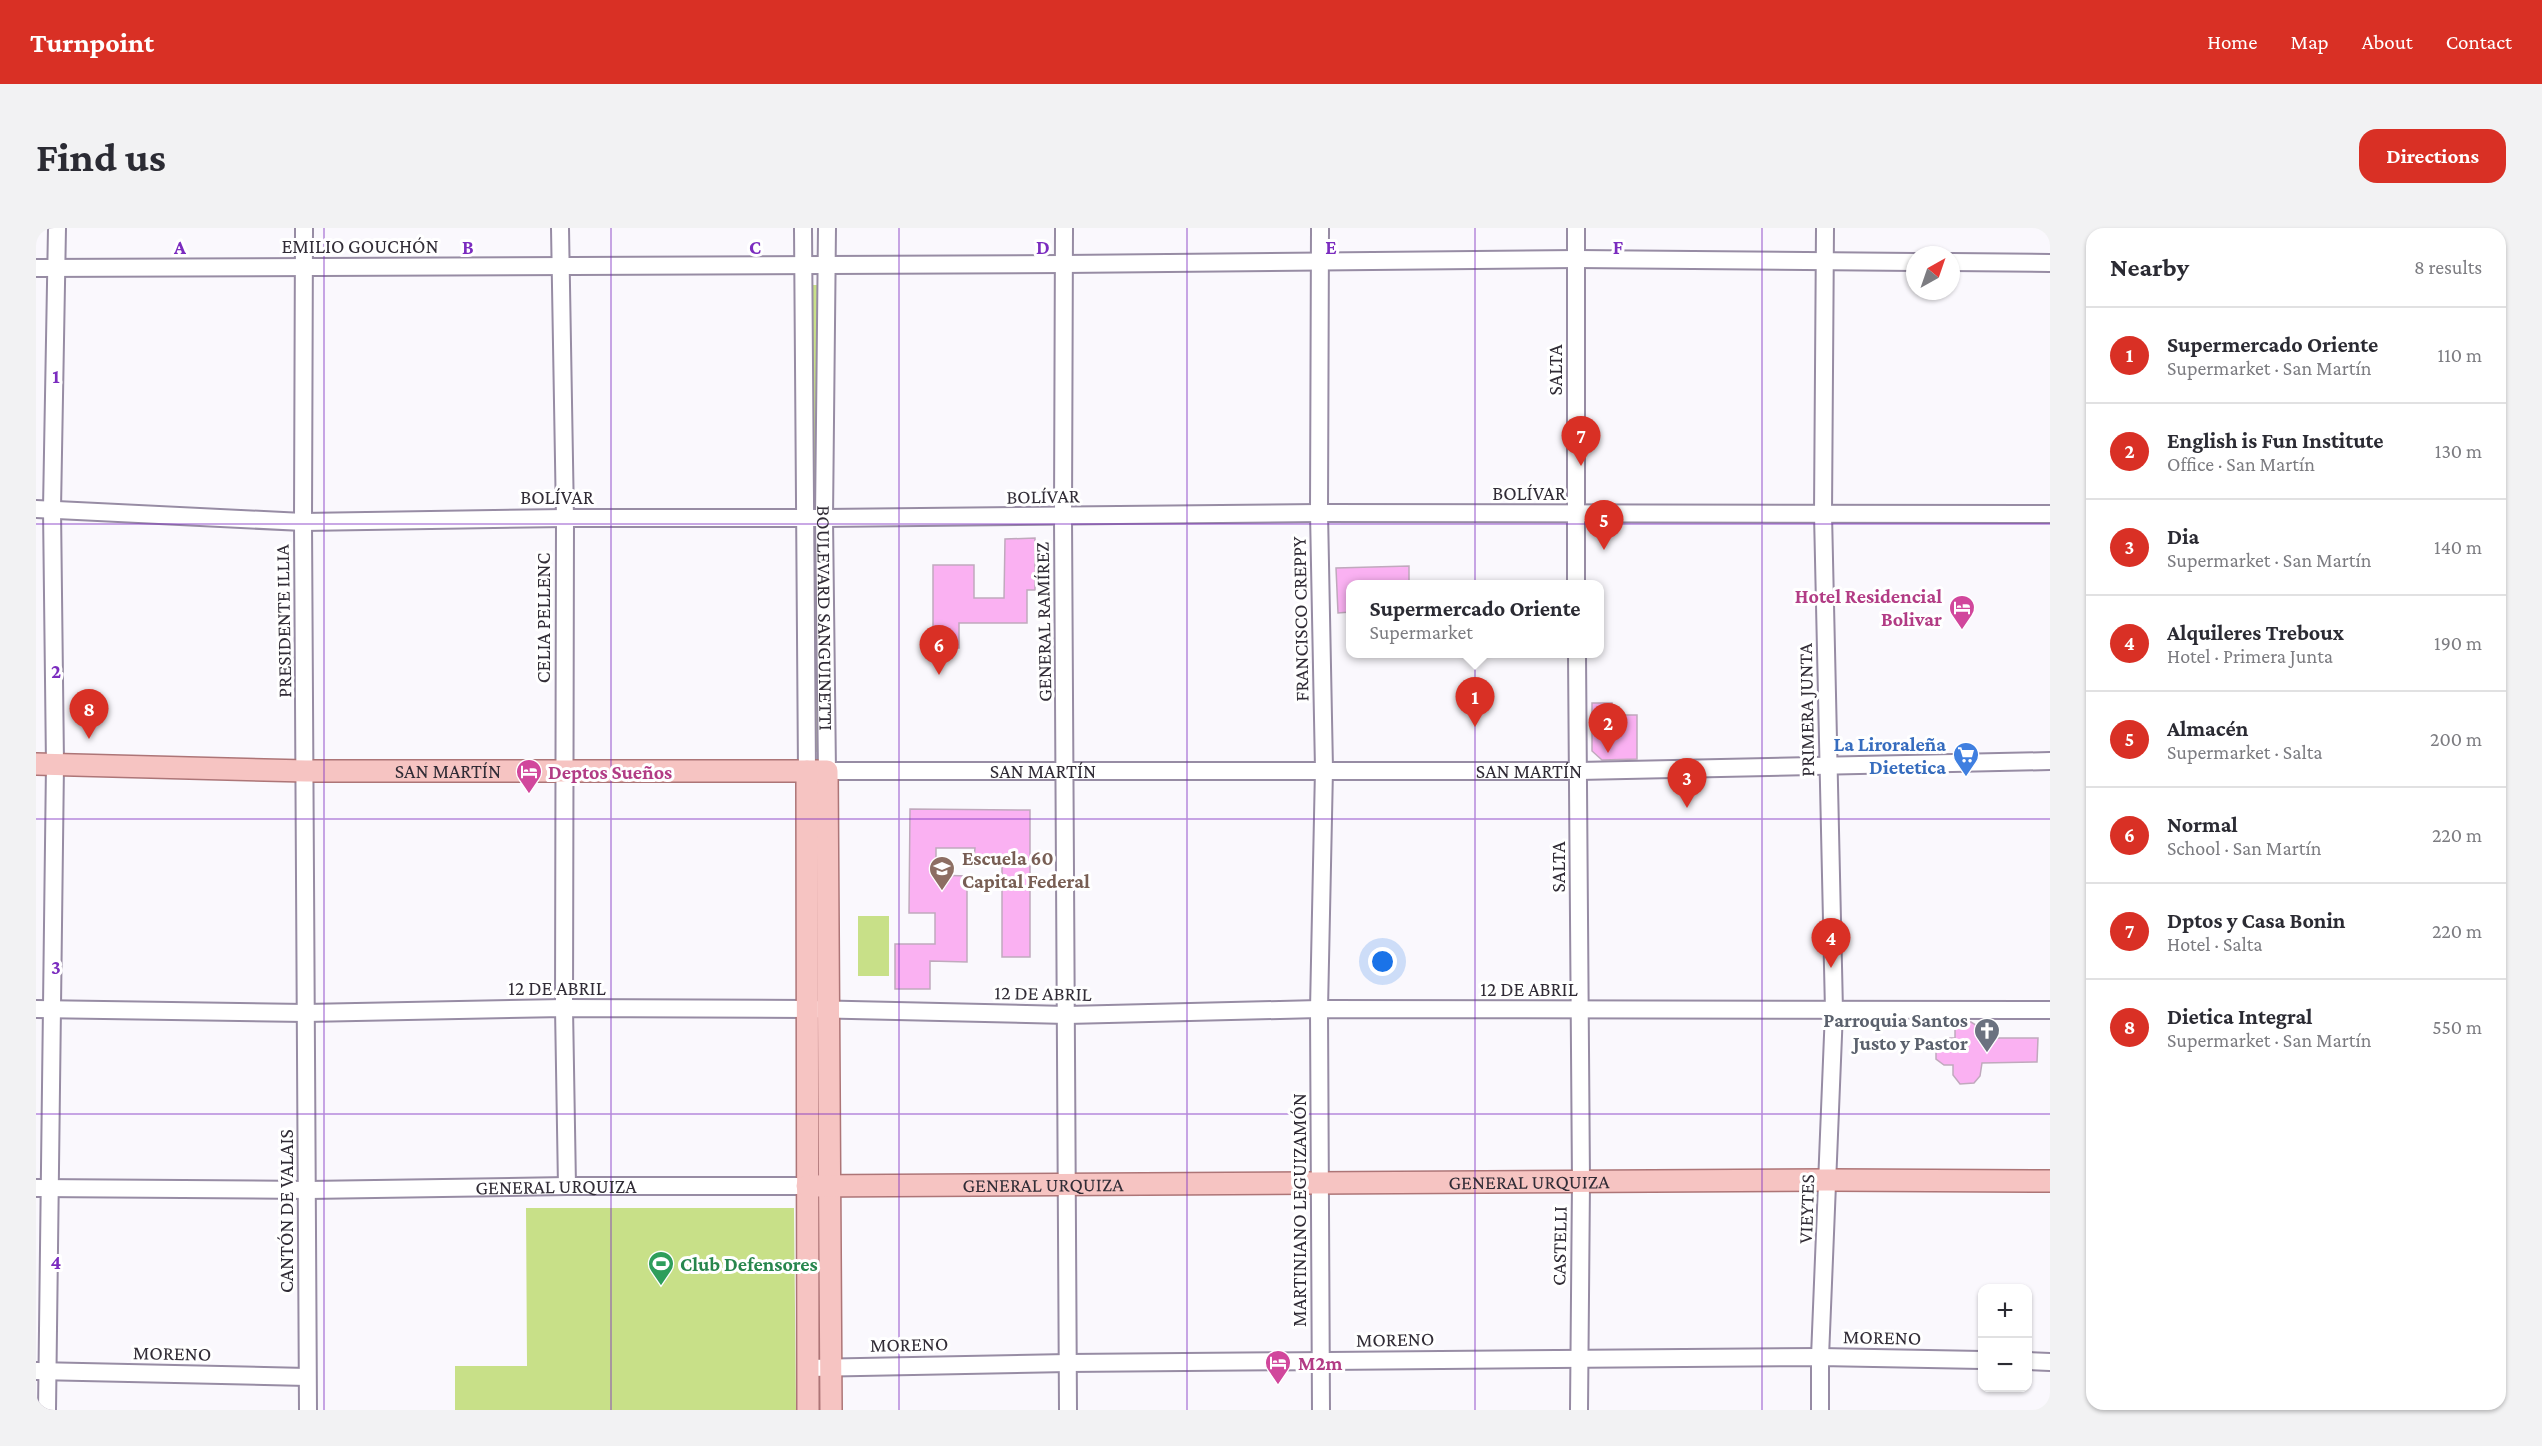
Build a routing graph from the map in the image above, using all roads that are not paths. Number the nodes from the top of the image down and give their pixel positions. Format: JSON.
{"nodes":[{"id":1,"x":57,"y":228,"type":"edge"},
{"id":2,"x":304,"y":228,"type":"edge"},
{"id":3,"x":560,"y":228,"type":"edge"},
{"id":4,"x":803,"y":228,"type":"edge"},
{"id":5,"x":827,"y":228,"type":"edge"},
{"id":6,"x":1064,"y":228,"type":"edge"},
{"id":7,"x":1320,"y":228,"type":"edge"},
{"id":8,"x":1576,"y":228,"type":"edge"},
{"id":9,"x":1825,"y":228,"type":"edge"},
{"id":10,"x":1576,"y":259,"type":"junction"},
{"id":11,"x":1321,"y":260,"type":"junction"},
{"id":12,"x":1826,"y":261,"type":"junction"},
{"id":13,"x":1906,"y":261,"type":"edge"},
{"id":14,"x":1960,"y":262,"type":"edge"},
{"id":15,"x":2050,"y":263,"type":"edge"},
{"id":16,"x":1064,"y":264,"type":"junction"},
{"id":17,"x":804,"y":265,"type":"junction"},
{"id":18,"x":827,"y":265,"type":"junction"},
{"id":19,"x":561,"y":267,"type":"junction"},
{"id":20,"x":36,"y":268,"type":"edge"},
{"id":21,"x":56,"y":268,"type":"junction"},
{"id":22,"x":304,"y":268,"type":"junction"},
{"id":23,"x":44,"y":509,"type":"edge"},
{"id":24,"x":1319,"y":513,"type":"junction"},
{"id":25,"x":1575,"y":514,"type":"junction"},
{"id":26,"x":1823,"y":514,"type":"junction"},
{"id":27,"x":2050,"y":514,"type":"edge"},
{"id":28,"x":1063,"y":517,"type":"junction"},
{"id":29,"x":565,"y":518,"type":"junction"},
{"id":30,"x":806,"y":518,"type":"junction"},
{"id":31,"x":824,"y":518,"type":"junction"},
{"id":32,"x":303,"y":522,"type":"junction"},
{"id":33,"x":1576,"y":580,"type":"edge"},
{"id":34,"x":1577,"y":658,"type":"edge"},
{"id":35,"x":2050,"y":761,"type":"edge"},
{"id":36,"x":45,"y":764,"type":"edge"},
{"id":37,"x":1828,"y":765,"type":"junction"},
{"id":38,"x":1324,"y":769,"type":"junction"},
{"id":39,"x":306,"y":771,"type":"junction"},
{"id":40,"x":817,"y":771,"type":"junction"},
{"id":41,"x":1066,"y":771,"type":"junction"},
{"id":42,"x":1579,"y":771,"type":"junction"},
{"id":43,"x":563,"y":773,"type":"junction"},
{"id":44,"x":564,"y":1008,"type":"junction"},
{"id":45,"x":44,"y":1009,"type":"edge"},
{"id":46,"x":807,"y":1009,"type":"junction"},
{"id":47,"x":828,"y":1009,"type":"junction"},
{"id":48,"x":1319,"y":1009,"type":"junction"},
{"id":49,"x":1578,"y":1010,"type":"junction"},
{"id":50,"x":2050,"y":1010,"type":"edge"},
{"id":51,"x":1834,"y":1011,"type":"junction"},
{"id":52,"x":305,"y":1013,"type":"junction"},
{"id":53,"x":1067,"y":1015,"type":"junction"},
{"id":54,"x":1828,"y":1180,"type":"junction"},
{"id":55,"x":2050,"y":1181,"type":"edge"},
{"id":56,"x":1320,"y":1182,"type":"junction"},
{"id":57,"x":1581,"y":1182,"type":"junction"},
{"id":58,"x":1067,"y":1184,"type":"junction"},
{"id":59,"x":567,"y":1186,"type":"junction"},
{"id":60,"x":807,"y":1186,"type":"junction"},
{"id":61,"x":829,"y":1186,"type":"junction"},
{"id":62,"x":43,"y":1188,"type":"edge"},
{"id":63,"x":308,"y":1191,"type":"junction"},
{"id":64,"x":1820,"y":1357,"type":"junction"},
{"id":65,"x":1579,"y":1359,"type":"junction"},
{"id":66,"x":1978,"y":1360,"type":"edge"},
{"id":67,"x":1320,"y":1361,"type":"junction"},
{"id":68,"x":2032,"y":1361,"type":"edge"},
{"id":69,"x":2050,"y":1362,"type":"edge"},
{"id":70,"x":1068,"y":1363,"type":"junction"},
{"id":71,"x":831,"y":1366,"type":"junction"},
{"id":72,"x":808,"y":1368,"type":"junction"},
{"id":73,"x":42,"y":1371,"type":"edge"},
{"id":74,"x":308,"y":1377,"type":"junction"},
{"id":75,"x":47,"y":1410,"type":"edge"},
{"id":76,"x":308,"y":1410,"type":"edge"},
{"id":77,"x":808,"y":1410,"type":"edge"},
{"id":78,"x":831,"y":1410,"type":"edge"},
{"id":79,"x":1068,"y":1410,"type":"edge"},
{"id":80,"x":1321,"y":1410,"type":"edge"},
{"id":81,"x":1579,"y":1410,"type":"edge"},
{"id":82,"x":1820,"y":1410,"type":"edge"}],
"edges":[{"from":1,"to":21,"type":"street"},
{"from":2,"to":22,"type":"street","name":"PRESIDENTE ILLIA"},
{"from":3,"to":19,"type":"street","name":"CELIA PELLENC"},
{"from":4,"to":17,"type":"street","name":"BOULEVARD SANGUINETTI"},
{"from":5,"to":18,"type":"street","name":"BOULEVARD SANGUINETTI"},
{"from":6,"to":16,"type":"street","name":"GENERAL RAMÍREZ"},
{"from":7,"to":11,"type":"street","name":"FRANCISCO CREPPY"},
{"from":8,"to":10,"type":"street","name":"SALTA"},
{"from":9,"to":12,"type":"street","name":"PRIMERA JUNTA"},
{"from":10,"to":11,"type":"street","name":"EMILIO GOUCHÓN"},
{"from":10,"to":12,"type":"street","name":"EMILIO GOUCHÓN"},
{"from":10,"to":25,"type":"street","name":"SALTA"},
{"from":11,"to":16,"type":"street","name":"EMILIO GOUCHÓN"},
{"from":11,"to":24,"type":"street","name":"FRANCISCO CREPPY"},
{"from":12,"to":13,"type":"street","name":"EMILIO GOUCHÓN"},
{"from":12,"to":26,"type":"street","name":"PRIMERA JUNTA"},
{"from":14,"to":15,"type":"street"},
{"from":16,"to":18,"type":"street","name":"EMILIO GOUCHÓN"},
{"from":16,"to":28,"type":"street","name":"GENERAL RAMÍREZ"},
{"from":17,"to":18,"type":"street","name":"EMILIO GOUCHÓN"},
{"from":17,"to":19,"type":"street","name":"EMILIO GOUCHÓN"},
{"from":17,"to":30,"type":"street","name":"BOULEVARD SANGUINETTI"},
{"from":18,"to":31,"type":"street","name":"BOULEVARD SANGUINETTI"},
{"from":19,"to":22,"type":"street","name":"EMILIO GOUCHÓN"},
{"from":19,"to":29,"type":"street","name":"CELIA PELLENC"},
{"from":20,"to":21,"type":"street","name":"EMILIO GOUCHÓN"},
{"from":21,"to":22,"type":"street","name":"EMILIO GOUCHÓN"},
{"from":21,"to":23,"type":"street"},
{"from":22,"to":32,"type":"street","name":"PRESIDENTE ILLIA"},
{"from":23,"to":32,"type":"street","name":"BOLÍVAR"},
{"from":23,"to":36,"type":"street"},
{"from":24,"to":25,"type":"street","name":"BOLÍVAR"},
{"from":24,"to":28,"type":"street","name":"BOLÍVAR"},
{"from":24,"to":38,"type":"street","name":"FRANCISCO CREPPY"},
{"from":25,"to":26,"type":"street","name":"BOLÍVAR"},
{"from":25,"to":33,"type":"street","name":"SALTA"},
{"from":26,"to":27,"type":"street","name":"BOLÍVAR"},
{"from":26,"to":37,"type":"street","name":"PRIMERA JUNTA"},
{"from":28,"to":31,"type":"street","name":"BOLÍVAR"},
{"from":28,"to":41,"type":"street","name":"GENERAL RAMÍREZ"},
{"from":29,"to":30,"type":"street","name":"BOLÍVAR"},
{"from":29,"to":32,"type":"street","name":"BOLÍVAR"},
{"from":29,"to":43,"type":"street","name":"CELIA PELLENC"},
{"from":30,"to":31,"type":"street","name":"BOLÍVAR"},
{"from":30,"to":40,"type":"street","name":"BOULEVARD SANGUINETTI"},
{"from":31,"to":40,"type":"street","name":"BOULEVARD SANGUINETTI"},
{"from":32,"to":39,"type":"street","name":"PRESIDENTE ILLIA"},
{"from":34,"to":42,"type":"street","name":"SALTA"},
{"from":35,"to":37,"type":"street","name":"SAN MARTÍN"},
{"from":36,"to":39,"type":"main road","name":"SAN MARTÍN"},
{"from":36,"to":45,"type":"street"},
{"from":37,"to":42,"type":"street","name":"SAN MARTÍN"},
{"from":37,"to":51,"type":"street","name":"PRIMERA JUNTA"},
{"from":38,"to":41,"type":"street","name":"SAN MARTÍN"},
{"from":38,"to":42,"type":"street","name":"SAN MARTÍN"},
{"from":38,"to":48,"type":"street","name":"FRANCISCO CREPPY"},
{"from":39,"to":43,"type":"main road","name":"SAN MARTÍN"},
{"from":39,"to":52,"type":"street","name":"PRESIDENTE ILLIA"},
{"from":40,"to":41,"type":"street","name":"SAN MARTÍN"},
{"from":40,"to":43,"type":"main road","name":"SAN MARTÍN"},
{"from":40,"to":46,"type":"main road","name":"BOULEVARD SANGUINETTI"},
{"from":40,"to":47,"type":"main road","name":"BOULEVARD SANGUINETTI"},
{"from":41,"to":53,"type":"street","name":"GENERAL RAMÍREZ"},
{"from":42,"to":49,"type":"street","name":"SALTA"},
{"from":43,"to":44,"type":"street","name":"CELIA PELLENC"},
{"from":44,"to":46,"type":"street","name":"12 DE ABRIL"},
{"from":44,"to":52,"type":"street","name":"12 DE ABRIL"},
{"from":44,"to":59,"type":"street","name":"CELIA PELLENC"},
{"from":45,"to":52,"type":"street","name":"12 DE ABRIL"},
{"from":45,"to":62,"type":"street"},
{"from":46,"to":47,"type":"street","name":"12 DE ABRIL"},
{"from":46,"to":60,"type":"main road","name":"BOULEVARD SANGUINETTI"},
{"from":47,"to":53,"type":"street","name":"12 DE ABRIL"},
{"from":47,"to":61,"type":"main road","name":"BOULEVARD SANGUINETTI"},
{"from":48,"to":49,"type":"street","name":"12 DE ABRIL"},
{"from":48,"to":53,"type":"street","name":"12 DE ABRIL"},
{"from":48,"to":56,"type":"street","name":"MARTINIANO LEGUIZAMÓN"},
{"from":49,"to":51,"type":"street","name":"12 DE ABRIL"},
{"from":49,"to":57,"type":"street","name":"CASTELLI"},
{"from":50,"to":51,"type":"street","name":"12 DE ABRIL"},
{"from":51,"to":54,"type":"street","name":"VIEYTES"},
{"from":52,"to":63,"type":"street","name":"CANTÓN DE VALAIS"},
{"from":53,"to":58,"type":"street","name":"GENERAL RAMÍREZ"},
{"from":54,"to":55,"type":"main road","name":"GENERAL URQUIZA"},
{"from":54,"to":57,"type":"main road","name":"GENERAL URQUIZA"},
{"from":54,"to":64,"type":"street","name":"VIEYTES"},
{"from":56,"to":57,"type":"main road","name":"GENERAL URQUIZA"},
{"from":56,"to":58,"type":"main road","name":"GENERAL URQUIZA"},
{"from":56,"to":67,"type":"street","name":"MARTINIANO LEGUIZAMÓN"},
{"from":57,"to":65,"type":"street","name":"CASTELLI"},
{"from":58,"to":61,"type":"main road","name":"GENERAL URQUIZA"},
{"from":58,"to":70,"type":"street","name":"GENERAL RAMÍREZ"},
{"from":59,"to":60,"type":"street","name":"GENERAL URQUIZA"},
{"from":59,"to":63,"type":"street","name":"GENERAL URQUIZA"},
{"from":60,"to":61,"type":"main road","name":"GENERAL URQUIZA"},
{"from":60,"to":72,"type":"main road","name":"BOULEVARD SANGUINETTI"},
{"from":61,"to":71,"type":"main road","name":"BOULEVARD SANGUINETTI"},
{"from":62,"to":63,"type":"street","name":"GENERAL URQUIZA"},
{"from":62,"to":73,"type":"street"},
{"from":63,"to":74,"type":"street","name":"CANTÓN DE VALAIS"},
{"from":64,"to":65,"type":"street","name":"MORENO"},
{"from":64,"to":66,"type":"street","name":"MORENO"},
{"from":64,"to":82,"type":"street","name":"VIEYTES"},
{"from":65,"to":67,"type":"street","name":"MORENO"},
{"from":65,"to":81,"type":"street","name":"CASTELLI"},
{"from":67,"to":70,"type":"street","name":"MORENO"},
{"from":67,"to":80,"type":"street","name":"MARTINIANO LEGUIZAMÓN"},
{"from":68,"to":69,"type":"street"},
{"from":70,"to":71,"type":"street","name":"MORENO"},
{"from":70,"to":79,"type":"street","name":"GENERAL RAMÍREZ"},
{"from":71,"to":72,"type":"street","name":"MORENO"},
{"from":71,"to":78,"type":"main road","name":"BOULEVARD SANGUINETTI"},
{"from":72,"to":77,"type":"main road","name":"BOULEVARD SANGUINETTI"},
{"from":73,"to":74,"type":"street","name":"MORENO"},
{"from":73,"to":75,"type":"street"},
{"from":74,"to":76,"type":"street","name":"CANTÓN DE VALAIS"}]}
